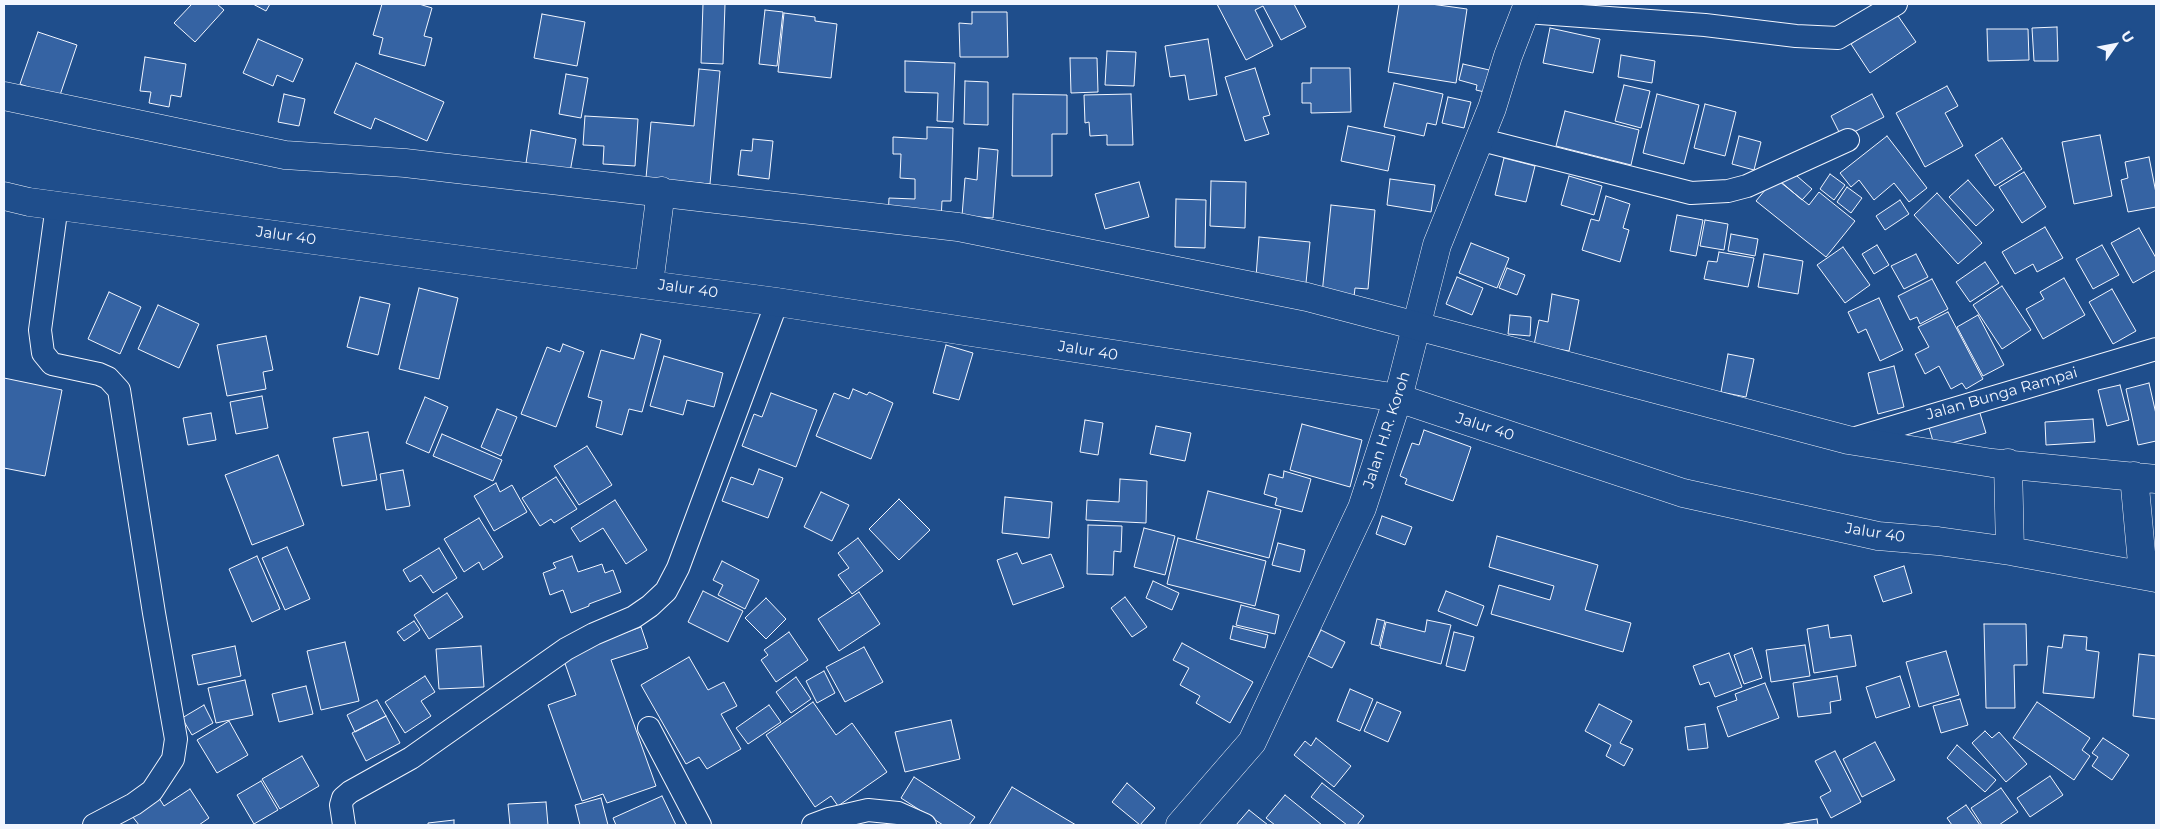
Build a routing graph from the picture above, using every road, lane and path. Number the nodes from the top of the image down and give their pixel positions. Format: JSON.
{"nodes":[{"id":1,"x":1896,"y":4,"type":"edge"},
{"id":2,"x":1527,"y":8,"type":"edge"},
{"id":3,"x":4,"y":96,"type":"edge"},
{"id":4,"x":1478,"y":139,"type":"junction"},
{"id":5,"x":1848,"y":140,"type":"dead end"},
{"id":6,"x":661,"y":191,"type":"junction"},
{"id":7,"x":4,"y":196,"type":"edge"},
{"id":8,"x":57,"y":205,"type":"junction"},
{"id":9,"x":649,"y":284,"type":"junction"},
{"id":10,"x":778,"y":302,"type":"junction"},
{"id":11,"x":1418,"y":328,"type":"junction"},
{"id":12,"x":2156,"y":349,"type":"edge"},
{"id":13,"x":1398,"y":398,"type":"junction"},
{"id":14,"x":1848,"y":440,"type":"junction"},
{"id":15,"x":2008,"y":463,"type":"junction"},
{"id":16,"x":2145,"y":478,"type":"edge"},
{"id":17,"x":2010,"y":551,"type":"junction"},
{"id":18,"x":2150,"y":576,"type":"edge"},
{"id":19,"x":648,"y":728,"type":"dead end"},
{"id":20,"x":94,"y":825,"type":"edge"},
{"id":21,"x":344,"y":825,"type":"edge"},
{"id":22,"x":700,"y":825,"type":"edge"},
{"id":23,"x":813,"y":825,"type":"edge"},
{"id":24,"x":925,"y":825,"type":"edge"},
{"id":25,"x":1180,"y":825,"type":"edge"}],
"edges":[{"from":1,"to":2,"type":"street"},
{"from":2,"to":4,"type":"main road","name":"Jalan H.R. Koroh"},
{"from":3,"to":6,"type":"main road"},
{"from":4,"to":5,"type":"street"},
{"from":4,"to":11,"type":"main road","name":"Jalan H.R. Koroh"},
{"from":6,"to":9,"type":"main road"},
{"from":6,"to":11,"type":"main road"},
{"from":7,"to":8,"type":"main road","name":"Jalur 40"},
{"from":8,"to":9,"type":"main road","name":"Jalur 40"},
{"from":8,"to":20,"type":"street"},
{"from":9,"to":10,"type":"main road","name":"Jalur 40"},
{"from":10,"to":13,"type":"main road","name":"Jalur 40"},
{"from":10,"to":21,"type":"street"},
{"from":11,"to":13,"type":"main road","name":"Jalan H.R. Koroh"},
{"from":11,"to":14,"type":"main road"},
{"from":12,"to":14,"type":"street","name":"Jalan Bunga Rampai"},
{"from":13,"to":17,"type":"main road","name":"Jalur 40"},
{"from":13,"to":25,"type":"main road","name":"Jalan H.R. Koroh"},
{"from":14,"to":15,"type":"main road"},
{"from":15,"to":16,"type":"main road"},
{"from":15,"to":17,"type":"main road"},
{"from":16,"to":18,"type":"main road"},
{"from":17,"to":18,"type":"main road","name":"Jalur 40"},
{"from":19,"to":22,"type":"street"},
{"from":23,"to":24,"type":"street"}]}
